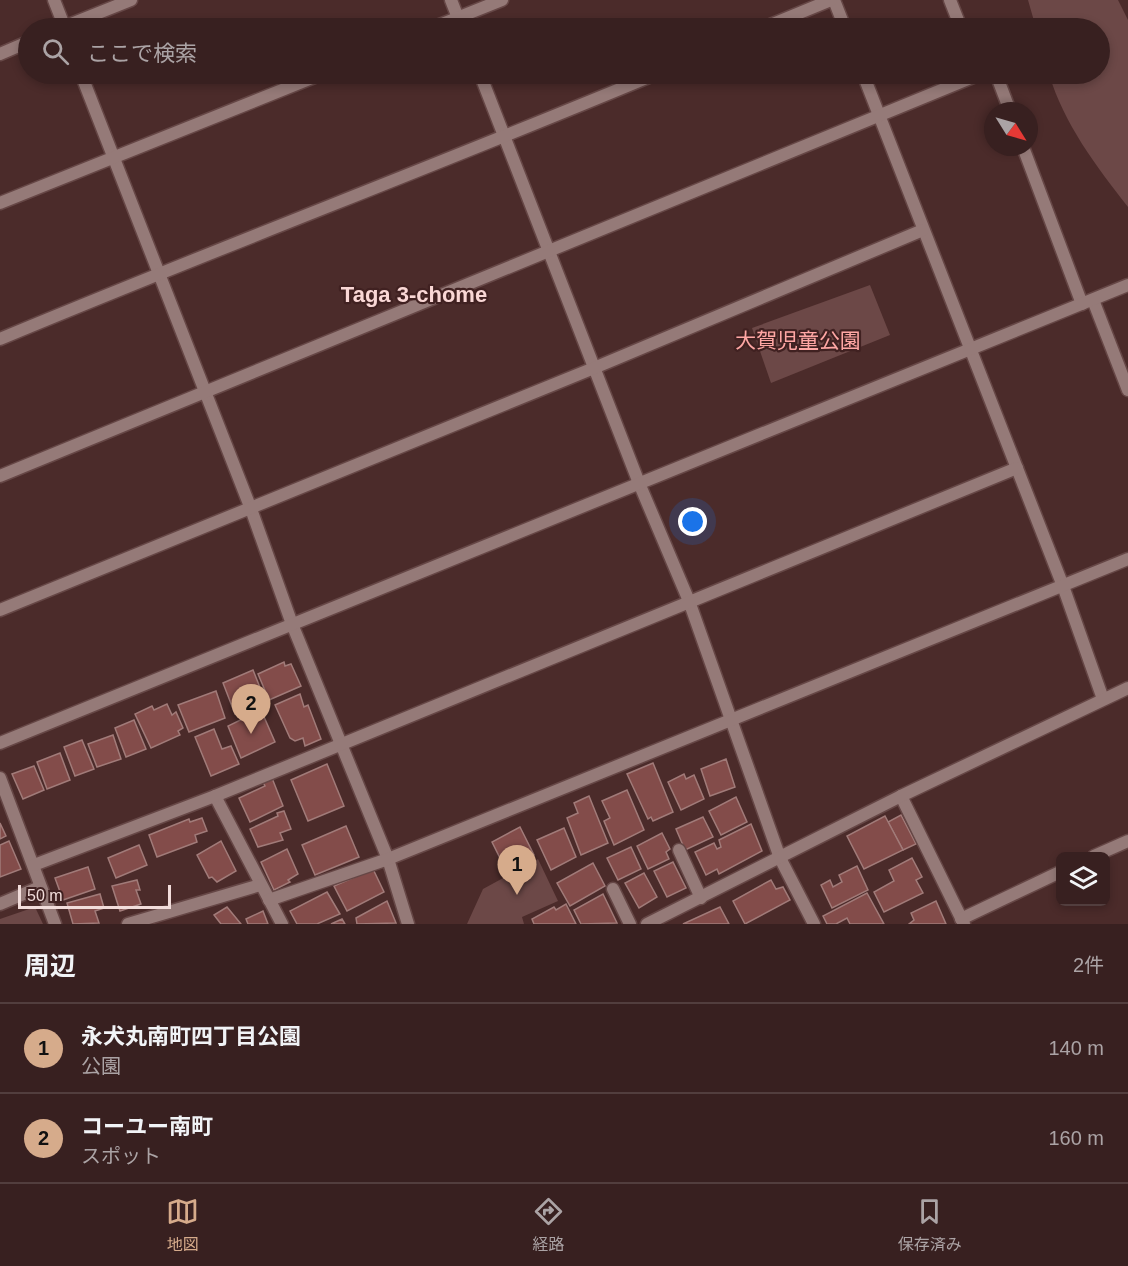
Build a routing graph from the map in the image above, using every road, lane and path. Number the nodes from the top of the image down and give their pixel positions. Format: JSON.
{"nodes":[{"id":1,"x":54,"y":0,"type":"edge"},
{"id":2,"x":131,"y":0,"type":"edge"},
{"id":3,"x":451,"y":0,"type":"edge"},
{"id":4,"x":502,"y":0,"type":"edge"},
{"id":5,"x":832,"y":0,"type":"edge"},
{"id":6,"x":950,"y":0,"type":"edge"},
{"id":7,"x":60,"y":18,"type":"edge"},
{"id":8,"x":87,"y":18,"type":"edge"},
{"id":9,"x":458,"y":18,"type":"edge"},
{"id":10,"x":469,"y":18,"type":"edge"},
{"id":11,"x":788,"y":18,"type":"edge"},
{"id":12,"x":840,"y":18,"type":"edge"},
{"id":13,"x":957,"y":18,"type":"edge"},
{"id":14,"x":18,"y":46,"type":"edge"},
{"id":15,"x":0,"y":54,"type":"edge"},
{"id":16,"x":85,"y":84,"type":"edge"},
{"id":17,"x":297,"y":84,"type":"edge"},
{"id":18,"x":484,"y":84,"type":"edge"},
{"id":19,"x":632,"y":84,"type":"edge"},
{"id":20,"x":867,"y":84,"type":"edge"},
{"id":21,"x":955,"y":84,"type":"edge"},
{"id":22,"x":1000,"y":84,"type":"edge"},
{"id":23,"x":1007,"y":102,"type":"edge"},
{"id":24,"x":880,"y":117,"type":"junction"},
{"id":25,"x":506,"y":137,"type":"junction"},
{"id":26,"x":1027,"y":156,"type":"edge"},
{"id":27,"x":112,"y":159,"type":"junction"},
{"id":28,"x":0,"y":203,"type":"edge"},
{"id":29,"x":923,"y":230,"type":"junction"},
{"id":30,"x":548,"y":251,"type":"junction"},
{"id":31,"x":157,"y":273,"type":"junction"},
{"id":32,"x":1128,"y":285,"type":"edge"},
{"id":33,"x":1088,"y":302,"type":"junction"},
{"id":34,"x":0,"y":339,"type":"edge"},
{"id":35,"x":971,"y":349,"type":"junction"},
{"id":36,"x":594,"y":368,"type":"junction"},
{"id":37,"x":1128,"y":390,"type":"edge"},
{"id":38,"x":204,"y":391,"type":"junction"},
{"id":39,"x":1017,"y":468,"type":"junction"},
{"id":40,"x":0,"y":476,"type":"edge"},
{"id":41,"x":639,"y":483,"type":"junction"},
{"id":42,"x":251,"y":509,"type":"junction"},
{"id":43,"x":1128,"y":559,"type":"edge"},
{"id":44,"x":1063,"y":586,"type":"junction"},
{"id":45,"x":689,"y":601,"type":"junction"},
{"id":46,"x":0,"y":610,"type":"edge"},
{"id":47,"x":292,"y":624,"type":"junction"},
{"id":48,"x":1128,"y":688,"type":"edge"},
{"id":49,"x":1103,"y":699,"type":"junction"},
{"id":50,"x":731,"y":719,"type":"junction"},
{"id":51,"x":0,"y":743,"type":"edge"},
{"id":52,"x":341,"y":744,"type":"junction"},
{"id":53,"x":0,"y":778,"type":"edge"},
{"id":54,"x":215,"y":796,"type":"junction"},
{"id":55,"x":901,"y":796,"type":"junction"},
{"id":56,"x":1128,"y":840,"type":"edge"},
{"id":57,"x":679,"y":850,"type":"dead end"},
{"id":58,"x":1102,"y":852,"type":"edge"},
{"id":59,"x":780,"y":858,"type":"junction"},
{"id":60,"x":388,"y":859,"type":"junction"},
{"id":61,"x":34,"y":865,"type":"junction"},
{"id":62,"x":1056,"y":874,"type":"edge"},
{"id":63,"x":260,"y":885,"type":"junction"},
{"id":64,"x":40,"y":887,"type":"junction"},
{"id":65,"x":613,"y":889,"type":"dead end"},
{"id":66,"x":701,"y":897,"type":"junction"},
{"id":67,"x":269,"y":900,"type":"junction"},
{"id":68,"x":0,"y":904,"type":"edge"},
{"id":69,"x":962,"y":921,"type":"edge"},
{"id":70,"x":655,"y":922,"type":"edge"},
{"id":71,"x":55,"y":924,"type":"edge"},
{"id":72,"x":128,"y":924,"type":"edge"},
{"id":73,"x":282,"y":924,"type":"edge"},
{"id":74,"x":408,"y":924,"type":"edge"},
{"id":75,"x":630,"y":924,"type":"edge"},
{"id":76,"x":814,"y":924,"type":"edge"}],
"edges":[{"from":1,"to":7,"type":"street"},
{"from":2,"to":8,"type":"street"},
{"from":3,"to":9,"type":"street"},
{"from":4,"to":10,"type":"street"},
{"from":5,"to":11,"type":"street"},
{"from":5,"to":12,"type":"street"},
{"from":6,"to":13,"type":"street"},
{"from":14,"to":15,"type":"street"},
{"from":16,"to":27,"type":"street"},
{"from":17,"to":27,"type":"street"},
{"from":18,"to":25,"type":"street"},
{"from":19,"to":25,"type":"street"},
{"from":20,"to":24,"type":"street"},
{"from":21,"to":24,"type":"street"},
{"from":22,"to":23,"type":"street"},
{"from":24,"to":29,"type":"street"},
{"from":24,"to":30,"type":"street"},
{"from":25,"to":30,"type":"street"},
{"from":25,"to":31,"type":"street"},
{"from":26,"to":33,"type":"street"},
{"from":27,"to":28,"type":"street"},
{"from":27,"to":31,"type":"street"},
{"from":29,"to":35,"type":"street"},
{"from":29,"to":36,"type":"street"},
{"from":30,"to":36,"type":"street"},
{"from":30,"to":38,"type":"street"},
{"from":31,"to":34,"type":"street"},
{"from":31,"to":38,"type":"street"},
{"from":32,"to":33,"type":"street"},
{"from":33,"to":35,"type":"street"},
{"from":33,"to":37,"type":"street"},
{"from":35,"to":39,"type":"street"},
{"from":35,"to":41,"type":"street"},
{"from":36,"to":41,"type":"street"},
{"from":36,"to":42,"type":"street"},
{"from":38,"to":40,"type":"street"},
{"from":38,"to":42,"type":"street"},
{"from":39,"to":44,"type":"street"},
{"from":39,"to":45,"type":"street"},
{"from":41,"to":45,"type":"street"},
{"from":41,"to":47,"type":"street"},
{"from":42,"to":46,"type":"street"},
{"from":42,"to":47,"type":"street"},
{"from":43,"to":44,"type":"street"},
{"from":44,"to":49,"type":"street"},
{"from":44,"to":50,"type":"street"},
{"from":45,"to":50,"type":"street"},
{"from":45,"to":52,"type":"street"},
{"from":47,"to":51,"type":"street"},
{"from":47,"to":52,"type":"street"},
{"from":48,"to":49,"type":"street"},
{"from":49,"to":55,"type":"street"},
{"from":50,"to":59,"type":"street"},
{"from":50,"to":60,"type":"street"},
{"from":52,"to":54,"type":"street"},
{"from":52,"to":60,"type":"street"},
{"from":53,"to":61,"type":"street"},
{"from":54,"to":61,"type":"street"},
{"from":54,"to":63,"type":"street"},
{"from":55,"to":59,"type":"street"},
{"from":55,"to":69,"type":"street"},
{"from":56,"to":58,"type":"street"},
{"from":57,"to":66,"type":"street"},
{"from":59,"to":66,"type":"street"},
{"from":59,"to":76,"type":"street"},
{"from":60,"to":67,"type":"street"},
{"from":60,"to":74,"type":"street"},
{"from":61,"to":64,"type":"street"},
{"from":62,"to":69,"type":"street"},
{"from":63,"to":67,"type":"street"},
{"from":63,"to":72,"type":"street"},
{"from":64,"to":68,"type":"street"},
{"from":64,"to":71,"type":"street"},
{"from":65,"to":75,"type":"street"},
{"from":66,"to":70,"type":"street"},
{"from":67,"to":73,"type":"street"}]}
